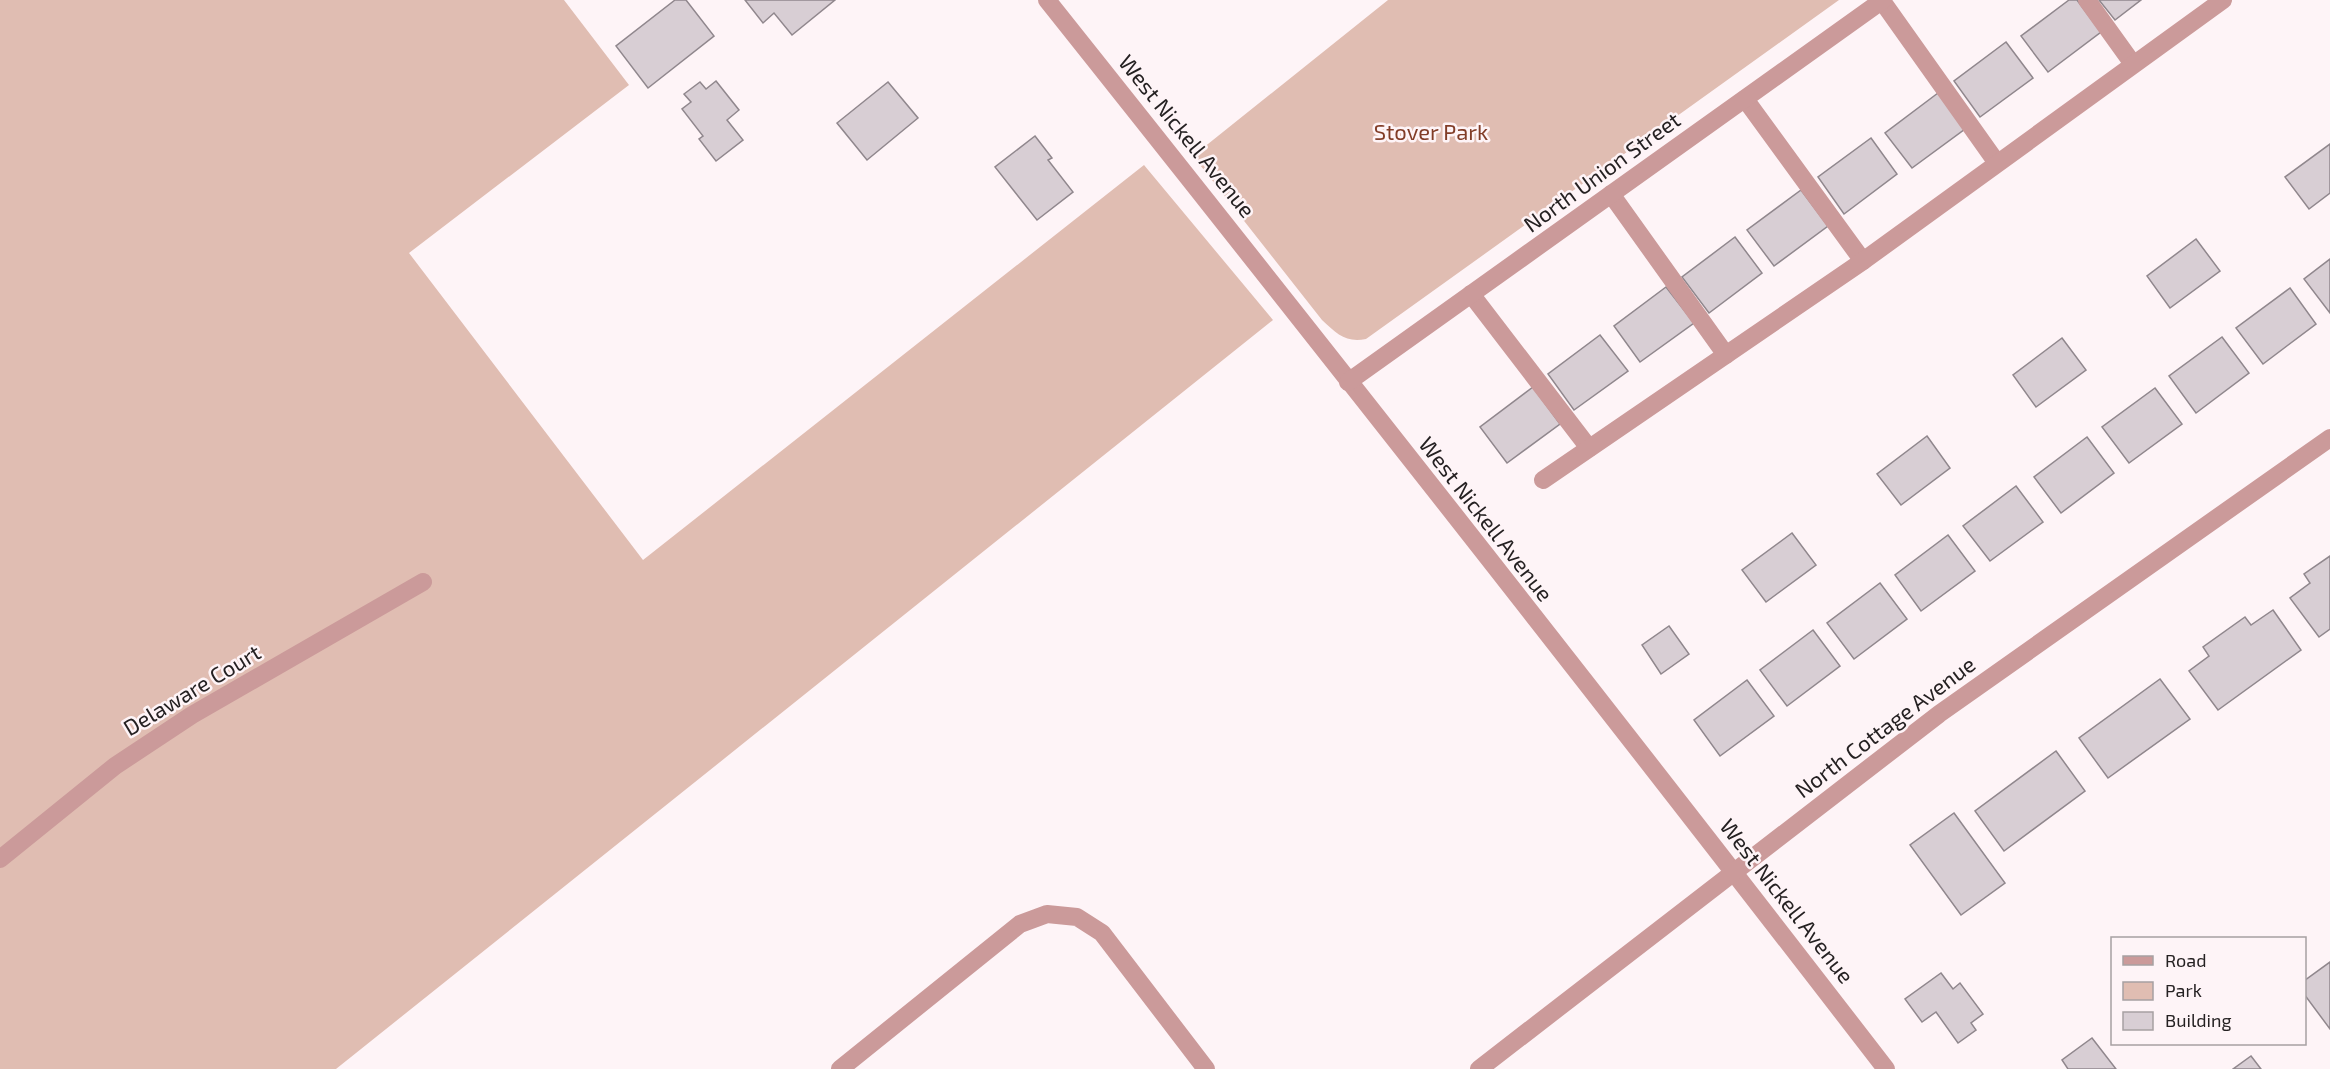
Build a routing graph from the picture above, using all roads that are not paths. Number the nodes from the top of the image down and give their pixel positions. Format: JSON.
{"nodes":[{"id":1,"x":1047,"y":0,"type":"edge"},
{"id":2,"x":1883,"y":0,"type":"edge"},
{"id":3,"x":2087,"y":0,"type":"edge"},
{"id":4,"x":2223,"y":0,"type":"edge"},
{"id":5,"x":2133,"y":64,"type":"junction"},
{"id":6,"x":1745,"y":99,"type":"junction"},
{"id":7,"x":1997,"y":163,"type":"junction"},
{"id":8,"x":1611,"y":194,"type":"junction"},
{"id":9,"x":1863,"y":261,"type":"junction"},
{"id":10,"x":1471,"y":294,"type":"junction"},
{"id":11,"x":1726,"y":355,"type":"junction"},
{"id":12,"x":1348,"y":382,"type":"junction"},
{"id":13,"x":2330,"y":438,"type":"edge"},
{"id":14,"x":1589,"y":448,"type":"junction"},
{"id":15,"x":1543,"y":480,"type":"dead end"},
{"id":16,"x":423,"y":582,"type":"dead end"},
{"id":17,"x":0,"y":859,"type":"edge"},
{"id":18,"x":1734,"y":872,"type":"junction"},
{"id":19,"x":840,"y":1069,"type":"edge"},
{"id":20,"x":1206,"y":1069,"type":"edge"},
{"id":21,"x":1479,"y":1069,"type":"edge"},
{"id":22,"x":1886,"y":1069,"type":"edge"}],
"edges":[{"from":1,"to":12,"type":"street","name":"West Nickell Avenue"},
{"from":2,"to":6,"type":"street","name":"North Union Street"},
{"from":2,"to":7,"type":"street"},
{"from":3,"to":5,"type":"street"},
{"from":4,"to":5,"type":"street"},
{"from":5,"to":7,"type":"street"},
{"from":6,"to":8,"type":"street","name":"North Union Street"},
{"from":6,"to":9,"type":"street"},
{"from":7,"to":9,"type":"street"},
{"from":8,"to":10,"type":"street","name":"North Union Street"},
{"from":8,"to":11,"type":"street"},
{"from":9,"to":11,"type":"street"},
{"from":10,"to":12,"type":"street","name":"North Union Street"},
{"from":10,"to":14,"type":"street"},
{"from":11,"to":14,"type":"street"},
{"from":12,"to":18,"type":"street","name":"West Nickell Avenue"},
{"from":13,"to":18,"type":"street","name":"North Cottage Avenue"},
{"from":14,"to":15,"type":"street"},
{"from":16,"to":17,"type":"street","name":"Delaware Court"},
{"from":18,"to":21,"type":"street","name":"North Cottage Avenue"},
{"from":18,"to":22,"type":"street","name":"West Nickell Avenue"},
{"from":19,"to":20,"type":"street"}]}
